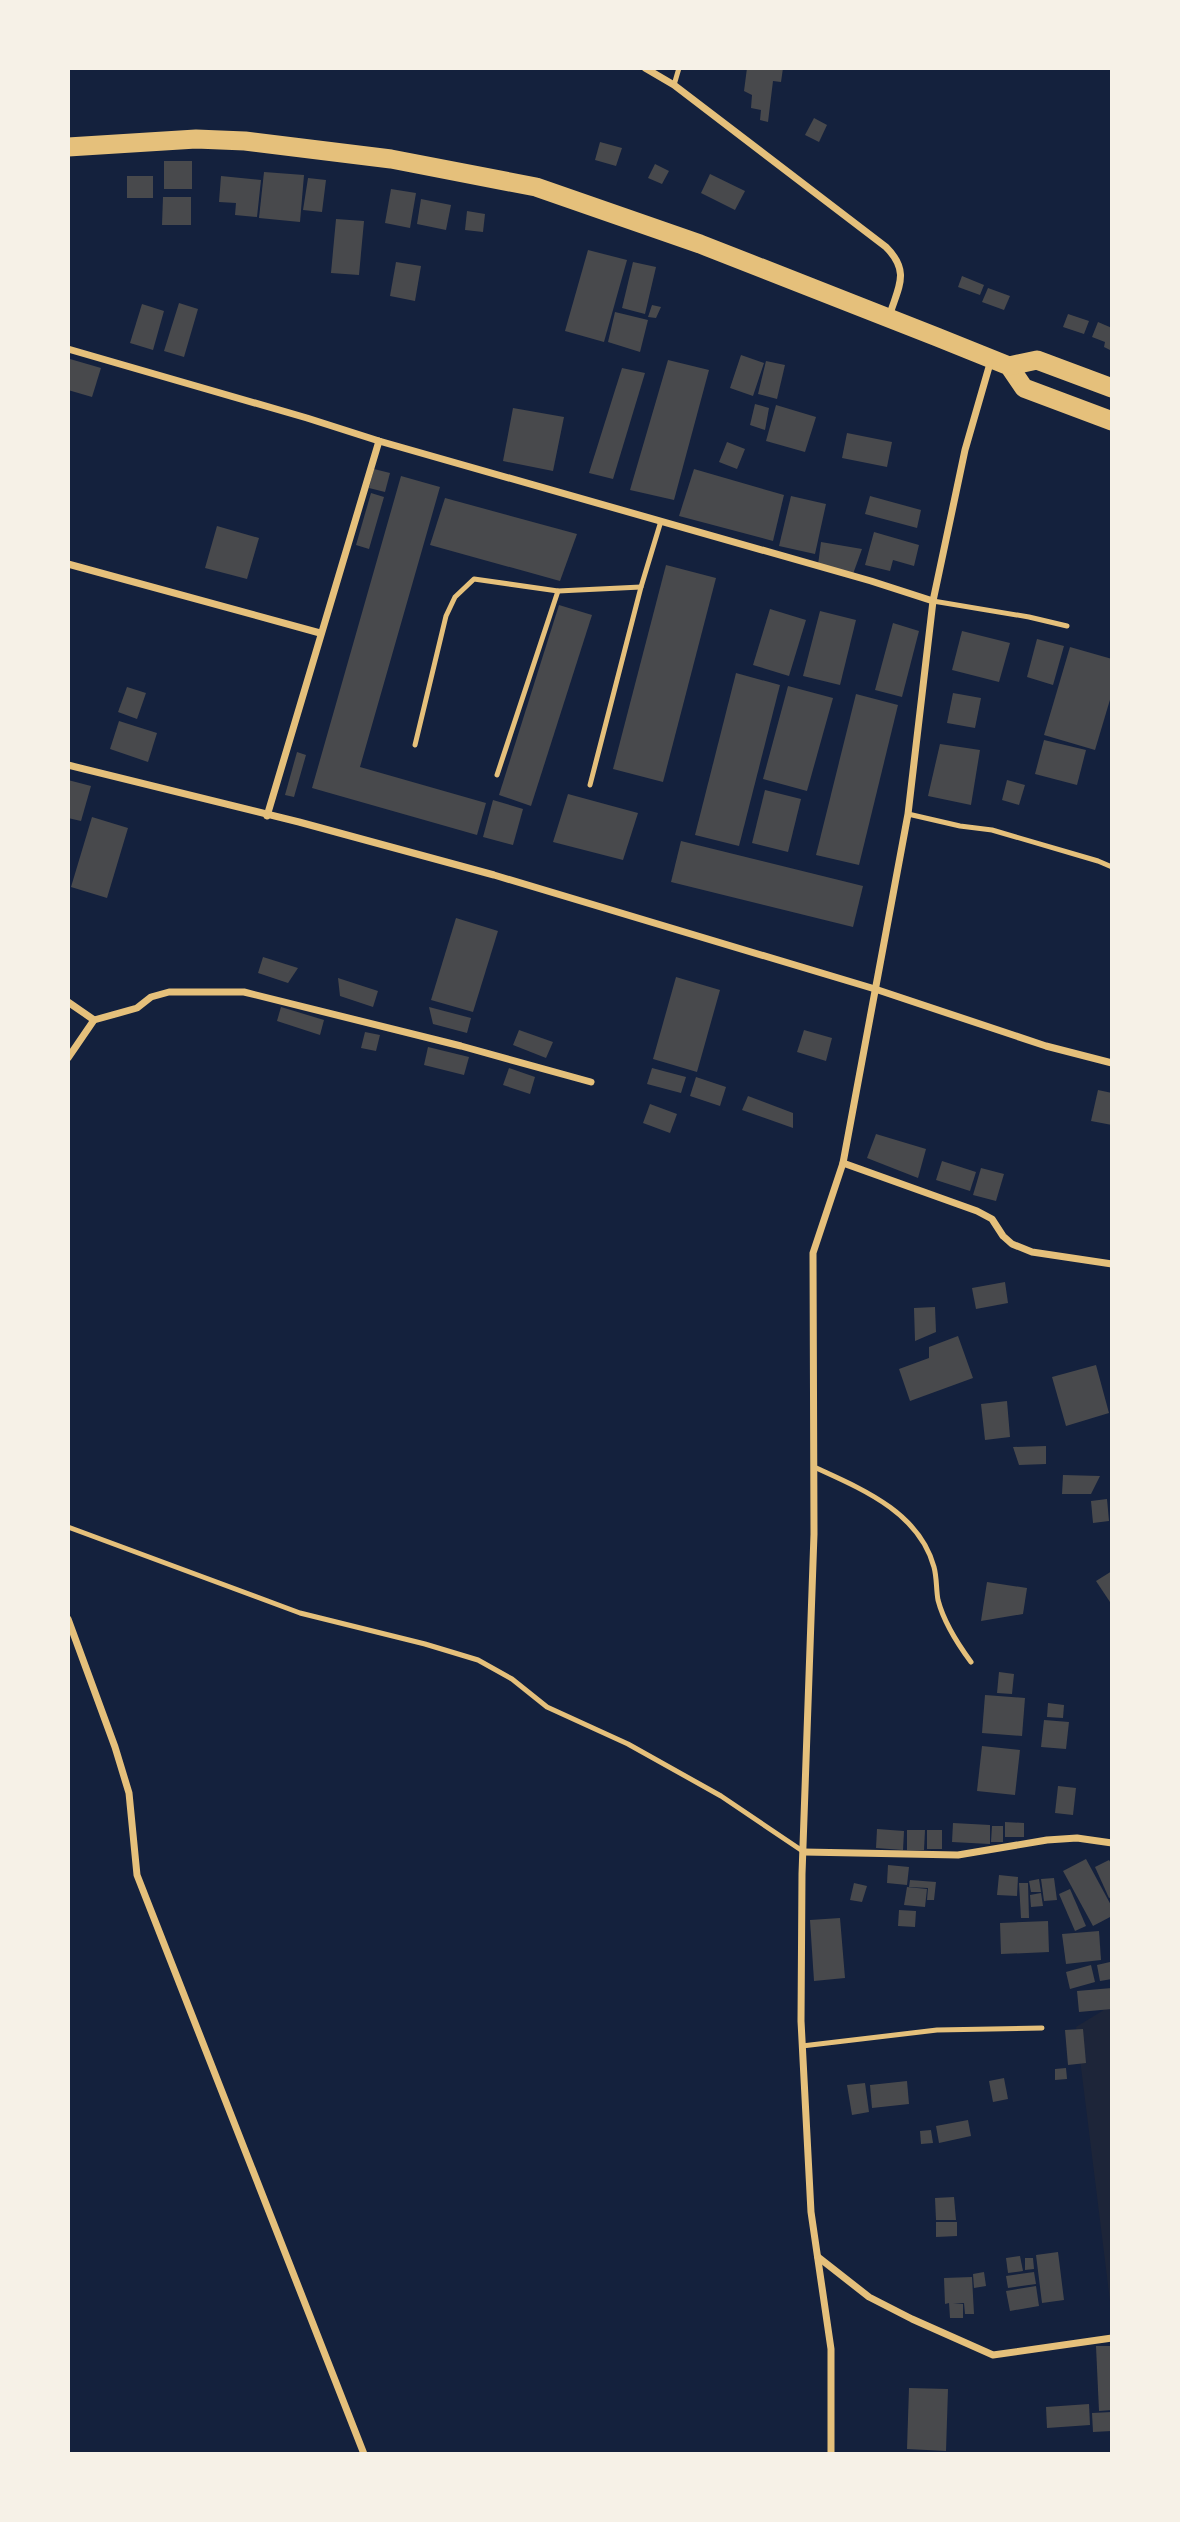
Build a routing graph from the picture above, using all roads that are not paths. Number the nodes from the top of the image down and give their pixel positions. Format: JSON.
{"nodes":[{"id":1,"x":646,"y":68,"type":"edge"},
{"id":2,"x":679,"y":68,"type":"edge"},
{"id":3,"x":674,"y":85,"type":"junction"},
{"id":4,"x":68,"y":147,"type":"edge"},
{"id":5,"x":888,"y":318,"type":"junction"},
{"id":6,"x":68,"y":349,"type":"edge"},
{"id":7,"x":1000,"y":363,"type":"junction"},
{"id":8,"x":1112,"y":388,"type":"edge"},
{"id":9,"x":1112,"y":421,"type":"edge"},
{"id":10,"x":379,"y":441,"type":"junction"},
{"id":11,"x":661,"y":521,"type":"junction"},
{"id":12,"x":68,"y":564,"type":"edge"},
{"id":13,"x":641,"y":587,"type":"junction"},
{"id":14,"x":558,"y":591,"type":"junction"},
{"id":15,"x":933,"y":601,"type":"junction"},
{"id":16,"x":1067,"y":626,"type":"dead end"},
{"id":17,"x":320,"y":634,"type":"junction"},
{"id":18,"x":415,"y":745,"type":"dead end"},
{"id":19,"x":68,"y":765,"type":"edge"},
{"id":20,"x":497,"y":775,"type":"dead end"},
{"id":21,"x":590,"y":785,"type":"dead end"},
{"id":22,"x":908,"y":814,"type":"junction"},
{"id":23,"x":267,"y":816,"type":"junction"},
{"id":24,"x":1112,"y":867,"type":"edge"},
{"id":25,"x":875,"y":989,"type":"junction"},
{"id":26,"x":68,"y":1002,"type":"edge"},
{"id":27,"x":94,"y":1020,"type":"junction"},
{"id":28,"x":68,"y":1058,"type":"edge"},
{"id":29,"x":1112,"y":1063,"type":"edge"},
{"id":30,"x":592,"y":1082,"type":"dead end"},
{"id":31,"x":843,"y":1163,"type":"junction"},
{"id":32,"x":1112,"y":1264,"type":"edge"},
{"id":33,"x":813,"y":1467,"type":"junction"},
{"id":34,"x":68,"y":1527,"type":"edge"},
{"id":35,"x":68,"y":1619,"type":"edge"},
{"id":36,"x":971,"y":1662,"type":"dead end"},
{"id":37,"x":1112,"y":1843,"type":"edge"},
{"id":38,"x":804,"y":1852,"type":"junction"},
{"id":39,"x":1042,"y":2028,"type":"dead end"},
{"id":40,"x":802,"y":2046,"type":"junction"},
{"id":41,"x":818,"y":2256,"type":"junction"},
{"id":42,"x":1112,"y":2338,"type":"edge"},
{"id":43,"x":364,"y":2454,"type":"edge"},
{"id":44,"x":831,"y":2454,"type":"edge"}],
"edges":[{"from":1,"to":3,"type":"street"},
{"from":2,"to":3,"type":"lane"},
{"from":3,"to":5,"type":"street"},
{"from":4,"to":5,"type":"highway"},
{"from":5,"to":7,"type":"highway"},
{"from":6,"to":10,"type":"street"},
{"from":7,"to":8,"type":"highway"},
{"from":7,"to":9,"type":"highway"},
{"from":7,"to":15,"type":"street"},
{"from":10,"to":11,"type":"street"},
{"from":10,"to":17,"type":"street"},
{"from":11,"to":13,"type":"lane"},
{"from":11,"to":15,"type":"street"},
{"from":12,"to":17,"type":"street"},
{"from":13,"to":14,"type":"lane"},
{"from":13,"to":21,"type":"lane"},
{"from":14,"to":18,"type":"lane"},
{"from":14,"to":20,"type":"lane"},
{"from":15,"to":16,"type":"lane"},
{"from":15,"to":22,"type":"street"},
{"from":17,"to":23,"type":"street"},
{"from":19,"to":23,"type":"street"},
{"from":22,"to":24,"type":"lane"},
{"from":22,"to":25,"type":"street"},
{"from":23,"to":25,"type":"street"},
{"from":25,"to":29,"type":"street"},
{"from":25,"to":31,"type":"street"},
{"from":26,"to":27,"type":"street"},
{"from":27,"to":28,"type":"street"},
{"from":27,"to":30,"type":"street"},
{"from":31,"to":32,"type":"street"},
{"from":31,"to":33,"type":"street"},
{"from":33,"to":36,"type":"lane"},
{"from":33,"to":38,"type":"street"},
{"from":34,"to":38,"type":"lane"},
{"from":35,"to":43,"type":"street"},
{"from":37,"to":38,"type":"street"},
{"from":38,"to":40,"type":"street"},
{"from":39,"to":40,"type":"lane"},
{"from":40,"to":41,"type":"street"},
{"from":41,"to":42,"type":"street"},
{"from":41,"to":44,"type":"street"}]}
